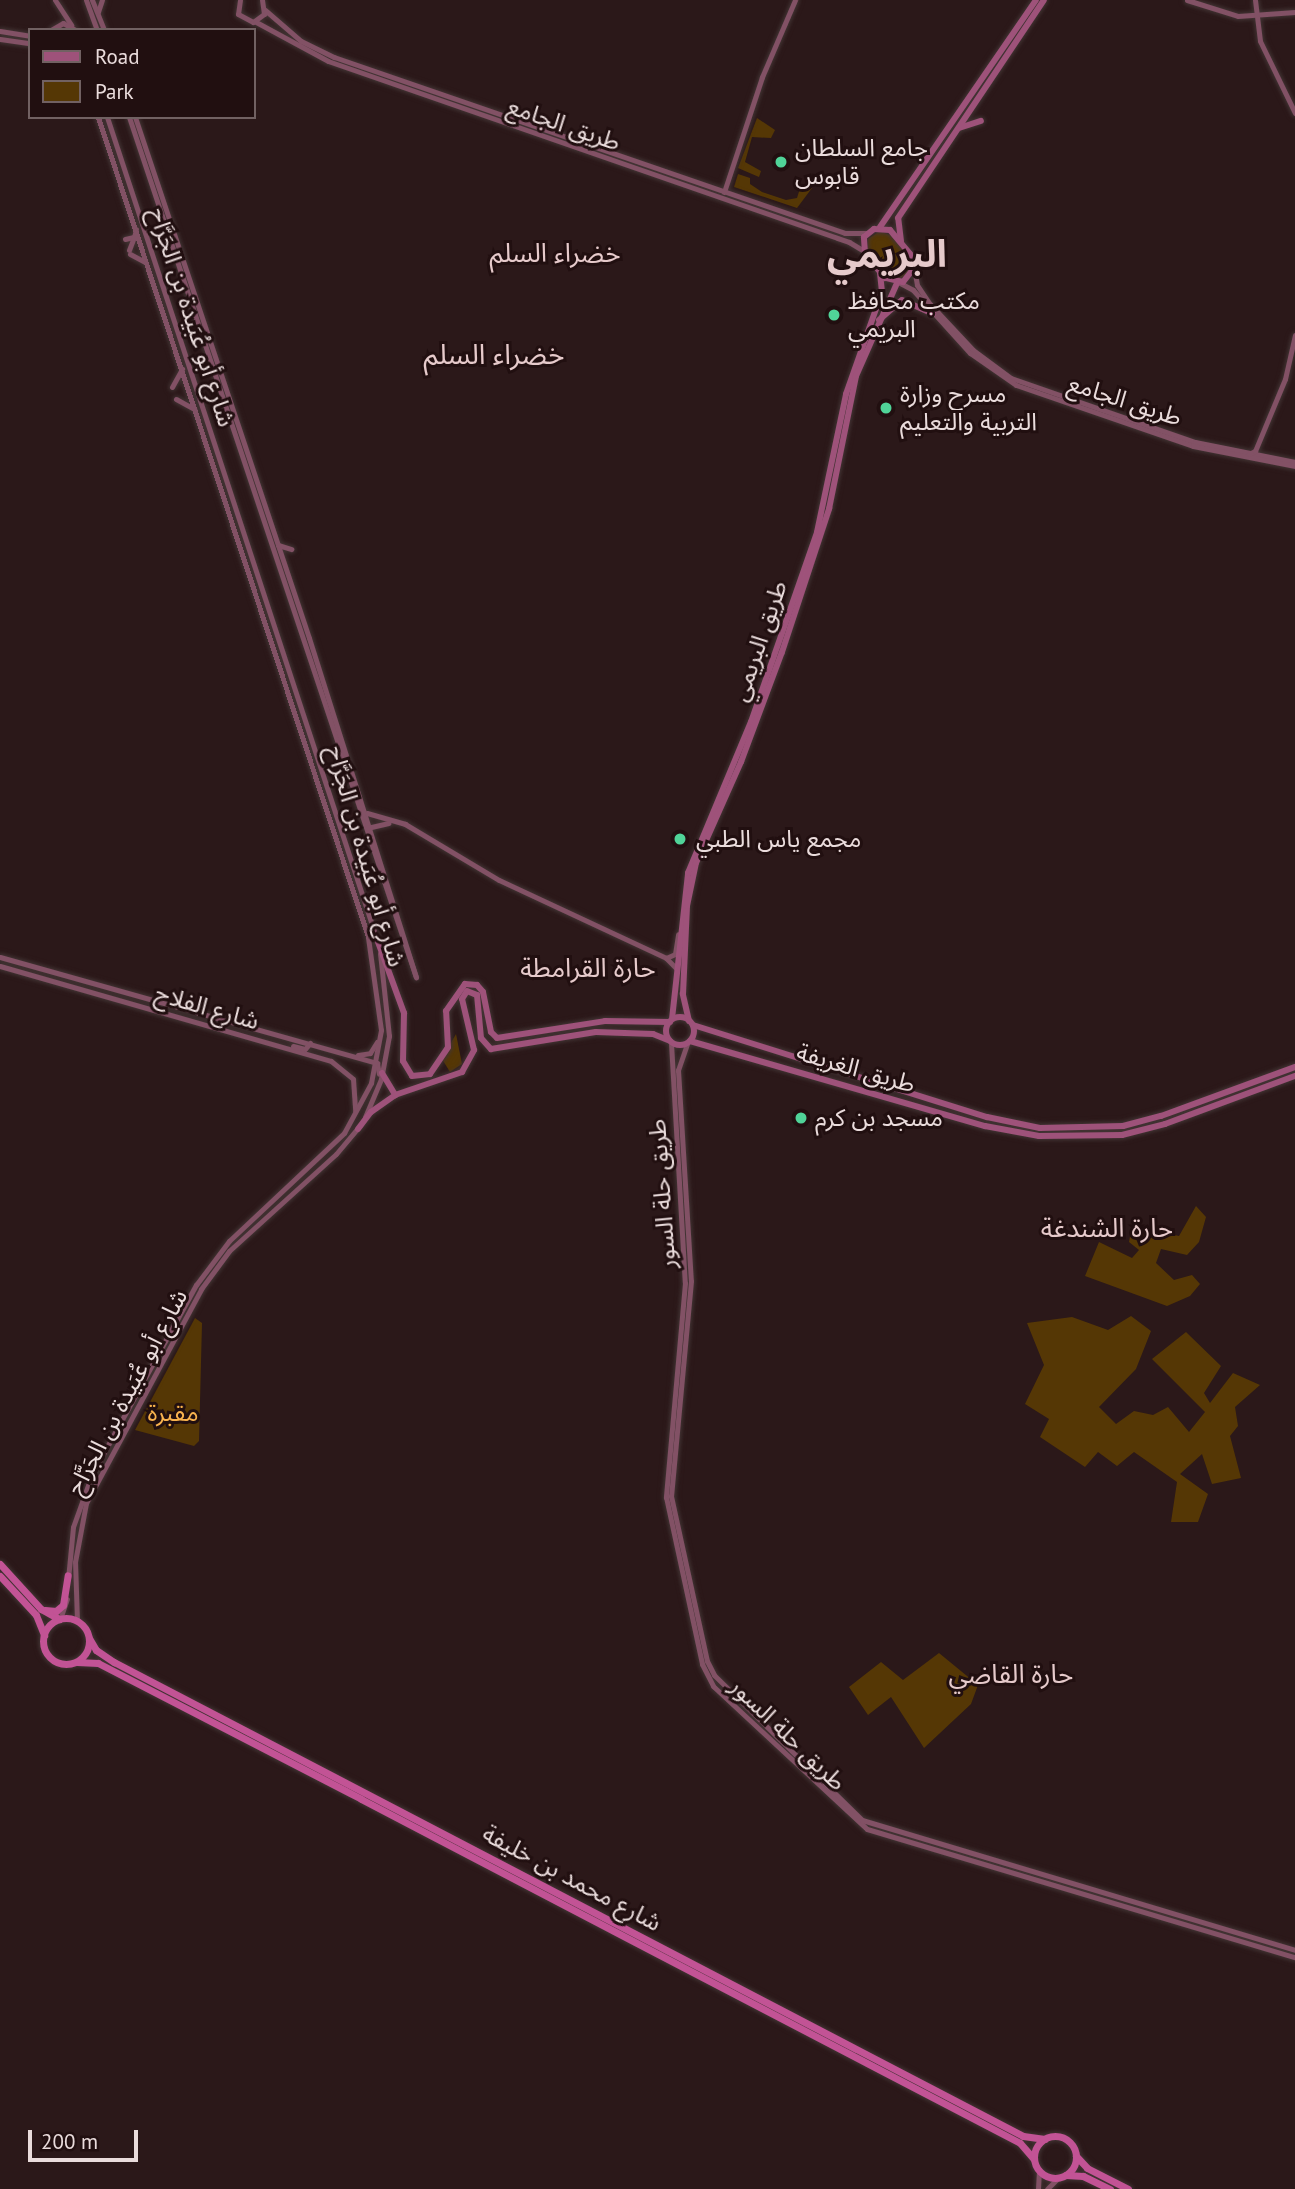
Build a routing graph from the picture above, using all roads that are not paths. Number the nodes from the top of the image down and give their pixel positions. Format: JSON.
{"nodes":[{"id":1,"x":234,"y":0,"type":"edge"},
{"id":2,"x":240,"y":0,"type":"edge"},
{"id":3,"x":795,"y":0,"type":"edge"},
{"id":4,"x":1036,"y":0,"type":"edge"},
{"id":5,"x":1044,"y":0,"type":"edge"},
{"id":6,"x":1188,"y":0,"type":"edge"},
{"id":7,"x":1255,"y":0,"type":"edge"},
{"id":8,"x":93,"y":1,"type":"edge"},
{"id":9,"x":56,"y":3,"type":"edge"},
{"id":10,"x":264,"y":4,"type":"edge"},
{"id":11,"x":237,"y":10,"type":"junction"},
{"id":12,"x":1295,"y":12,"type":"edge"},
{"id":13,"x":1257,"y":16,"type":"junction"},
{"id":14,"x":256,"y":22,"type":"junction"},
{"id":15,"x":52,"y":28,"type":"edge"},
{"id":16,"x":73,"y":28,"type":"edge"},
{"id":17,"x":97,"y":28,"type":"edge"},
{"id":18,"x":103,"y":28,"type":"edge"},
{"id":19,"x":0,"y":31,"type":"edge"},
{"id":20,"x":28,"y":36,"type":"edge"},
{"id":21,"x":0,"y":39,"type":"edge"},
{"id":22,"x":28,"y":43,"type":"edge"},
{"id":23,"x":1295,"y":113,"type":"edge"},
{"id":24,"x":99,"y":119,"type":"edge"},
{"id":25,"x":108,"y":119,"type":"edge"},
{"id":26,"x":130,"y":119,"type":"edge"},
{"id":27,"x":136,"y":119,"type":"edge"},
{"id":28,"x":981,"y":121,"type":"dead end"},
{"id":29,"x":957,"y":129,"type":"junction"},
{"id":30,"x":724,"y":192,"type":"junction"},
{"id":31,"x":880,"y":227,"type":"junction"},
{"id":32,"x":136,"y":229,"type":"junction"},
{"id":33,"x":870,"y":231,"type":"junction"},
{"id":34,"x":134,"y":237,"type":"junction"},
{"id":35,"x":125,"y":239,"type":"dead end"},
{"id":36,"x":901,"y":241,"type":"junction"},
{"id":37,"x":864,"y":251,"type":"junction"},
{"id":38,"x":147,"y":264,"type":"junction"},
{"id":39,"x":914,"y":268,"type":"junction"},
{"id":40,"x":880,"y":273,"type":"junction"},
{"id":41,"x":899,"y":283,"type":"junction"},
{"id":42,"x":933,"y":314,"type":"junction"},
{"id":43,"x":877,"y":321,"type":"junction"},
{"id":44,"x":1295,"y":335,"type":"edge"},
{"id":45,"x":182,"y":369,"type":"junction"},
{"id":46,"x":172,"y":387,"type":"dead end"},
{"id":47,"x":1078,"y":395,"type":"dead end"},
{"id":48,"x":176,"y":399,"type":"dead end"},
{"id":49,"x":1084,"y":405,"type":"junction"},
{"id":50,"x":195,"y":410,"type":"junction"},
{"id":51,"x":1259,"y":442,"type":"junction"},
{"id":52,"x":1249,"y":454,"type":"junction"},
{"id":53,"x":1265,"y":457,"type":"junction"},
{"id":54,"x":1295,"y":464,"type":"edge"},
{"id":55,"x":276,"y":542,"type":"junction"},
{"id":56,"x":291,"y":549,"type":"dead end"},
{"id":57,"x":304,"y":604,"type":"dead end"},
{"id":58,"x":301,"y":614,"type":"junction"},
{"id":59,"x":364,"y":808,"type":"junction"},
{"id":60,"x":381,"y":824,"type":"junction"},
{"id":61,"x":405,"y":824,"type":"junction"},
{"id":62,"x":367,"y":827,"type":"junction"},
{"id":63,"x":375,"y":842,"type":"junction"},
{"id":64,"x":680,"y":928,"type":"junction"},
{"id":65,"x":378,"y":942,"type":"junction"},
{"id":66,"x":0,"y":957,"type":"edge"},
{"id":67,"x":666,"y":958,"type":"junction"},
{"id":68,"x":0,"y":965,"type":"edge"},
{"id":69,"x":678,"y":981,"type":"junction"},
{"id":70,"x":671,"y":1020,"type":"junction"},
{"id":71,"x":691,"y":1023,"type":"junction"},
{"id":72,"x":381,"y":1030,"type":"junction"},
{"id":73,"x":529,"y":1034,"type":"junction"},
{"id":74,"x":258,"y":1040,"type":"junction"},
{"id":75,"x":671,"y":1042,"type":"junction"},
{"id":76,"x":310,"y":1043,"type":"junction"},
{"id":77,"x":689,"y":1043,"type":"junction"},
{"id":78,"x":531,"y":1044,"type":"junction"},
{"id":79,"x":348,"y":1055,"type":"junction"},
{"id":80,"x":377,"y":1063,"type":"junction"},
{"id":81,"x":1295,"y":1067,"type":"edge"},
{"id":82,"x":382,"y":1073,"type":"junction"},
{"id":83,"x":1295,"y":1076,"type":"edge"},
{"id":84,"x":1254,"y":1082,"type":"junction"},
{"id":85,"x":396,"y":1095,"type":"junction"},
{"id":86,"x":1224,"y":1104,"type":"junction"},
{"id":87,"x":350,"y":1125,"type":"junction"},
{"id":88,"x":358,"y":1129,"type":"junction"},
{"id":89,"x":0,"y":1564,"type":"edge"},
{"id":90,"x":68,"y":1575,"type":"junction"},
{"id":91,"x":0,"y":1576,"type":"edge"},
{"id":92,"x":41,"y":1609,"type":"junction"},
{"id":93,"x":60,"y":1619,"type":"junction"},
{"id":94,"x":77,"y":1621,"type":"junction"},
{"id":95,"x":44,"y":1635,"type":"junction"},
{"id":96,"x":89,"y":1638,"type":"junction"},
{"id":97,"x":77,"y":1662,"type":"junction"},
{"id":98,"x":1295,"y":1950,"type":"edge"},
{"id":99,"x":1295,"y":1957,"type":"edge"},
{"id":100,"x":1045,"y":2138,"type":"junction"},
{"id":101,"x":1076,"y":2155,"type":"junction"},
{"id":102,"x":1034,"y":2160,"type":"junction"},
{"id":103,"x":1038,"y":2170,"type":"junction"},
{"id":104,"x":1061,"y":2177,"type":"junction"},
{"id":105,"x":1038,"y":2189,"type":"edge"},
{"id":106,"x":1047,"y":2189,"type":"edge"},
{"id":107,"x":1110,"y":2189,"type":"edge"},
{"id":108,"x":1128,"y":2189,"type":"edge"}],
"edges":[{"from":1,"to":11,"type":"main road"},
{"from":2,"to":11,"type":"main road"},
{"from":3,"to":30,"type":"main road"},
{"from":4,"to":31,"type":"main road"},
{"from":5,"to":29,"type":"main road"},
{"from":6,"to":13,"type":"main road"},
{"from":7,"to":13,"type":"main road"},
{"from":8,"to":17,"type":"main road"},
{"from":8,"to":18,"type":"main road"},
{"from":9,"to":15,"type":"main road"},
{"from":9,"to":16,"type":"main road"},
{"from":10,"to":14,"type":"main road"},
{"from":10,"to":30,"type":"main road","name":"طريق الجامع"},
{"from":11,"to":14,"type":"main road","name":"طريق الجامع"},
{"from":12,"to":13,"type":"main road"},
{"from":13,"to":23,"type":"main road"},
{"from":14,"to":37,"type":"main road","name":"طريق الجامع"},
{"from":19,"to":20,"type":"main road"},
{"from":21,"to":22,"type":"main road"},
{"from":24,"to":32,"type":"main road","name":"شارع أبو عُبَيدة بن الجَرَّاح"},
{"from":25,"to":65,"type":"main road","name":"شارع أبو عُبَيدة بن الجَرَّاح"},
{"from":26,"to":62,"type":"main road"},
{"from":27,"to":55,"type":"main road"},
{"from":28,"to":29,"type":"main road"},
{"from":29,"to":36,"type":"main road"},
{"from":30,"to":33,"type":"main road","name":"طريق الجامع"},
{"from":31,"to":33,"type":"main road"},
{"from":31,"to":36,"type":"main road"},
{"from":32,"to":34,"type":"main road"},
{"from":32,"to":38,"type":"main road","name":"شارع أبو عُبَيدة بن الجَرَّاح"},
{"from":33,"to":37,"type":"main road"},
{"from":34,"to":35,"type":"main road"},
{"from":34,"to":38,"type":"main road"},
{"from":36,"to":39,"type":"main road"},
{"from":37,"to":40,"type":"main road"},
{"from":38,"to":45,"type":"main road","name":"شارع أبو عُبَيدة بن الجَرَّاح"},
{"from":39,"to":41,"type":"main road","name":"طريق البريمي"},
{"from":39,"to":49,"type":"main road","name":"طريق الجامع"},
{"from":40,"to":41,"type":"main road"},
{"from":40,"to":64,"type":"main road","name":"طريق البريمي"},
{"from":41,"to":42,"type":"main road","name":"طريق الجامع"},
{"from":41,"to":43,"type":"main road","name":"طريق البريمي"},
{"from":42,"to":43,"type":"main road"},
{"from":42,"to":54,"type":"main road","name":"طريق الجامع"},
{"from":43,"to":71,"type":"main road","name":"طريق البريمي"},
{"from":44,"to":51,"type":"main road"},
{"from":45,"to":46,"type":"main road"},
{"from":45,"to":50,"type":"main road","name":"شارع أبو عُبَيدة بن الجَرَّاح"},
{"from":47,"to":49,"type":"main road"},
{"from":48,"to":50,"type":"main road"},
{"from":49,"to":52,"type":"main road","name":"طريق الجامع"},
{"from":50,"to":72,"type":"main road","name":"شارع أبو عُبَيدة بن الجَرَّاح"},
{"from":51,"to":52,"type":"main road"},
{"from":51,"to":53,"type":"main road"},
{"from":52,"to":53,"type":"main road","name":"طريق الجامع"},
{"from":53,"to":54,"type":"main road","name":"طريق الجامع"},
{"from":55,"to":56,"type":"main road"},
{"from":55,"to":58,"type":"main road"},
{"from":57,"to":58,"type":"main road"},
{"from":58,"to":59,"type":"main road"},
{"from":59,"to":61,"type":"main road"},
{"from":59,"to":62,"type":"main road"},
{"from":60,"to":61,"type":"main road"},
{"from":60,"to":62,"type":"main road"},
{"from":60,"to":63,"type":"main road"},
{"from":61,"to":67,"type":"main road"},
{"from":62,"to":63,"type":"main road"},
{"from":62,"to":63,"type":"main road"},
{"from":64,"to":67,"type":"main road"},
{"from":64,"to":69,"type":"main road","name":"طريق البريمي"},
{"from":65,"to":73,"type":"main road"},
{"from":65,"to":82,"type":"main road","name":"شارع أبو عُبَيدة بن الجَرَّاح"},
{"from":66,"to":76,"type":"main road","name":"شارع الفلاح"},
{"from":67,"to":69,"type":"main road"},
{"from":68,"to":74,"type":"main road","name":"شارع الفلاح"},
{"from":69,"to":70,"type":"main road","name":"طريق البريمي"},
{"from":70,"to":71,"type":"main road","name":"طريق الغريفة"},
{"from":70,"to":73,"type":"main road"},
{"from":70,"to":75,"type":"main road","name":"طريق البريمي"},
{"from":71,"to":77,"type":"main road","name":"طريق البريمي"},
{"from":71,"to":84,"type":"main road","name":"طريق الغريفة"},
{"from":72,"to":79,"type":"main road"},
{"from":72,"to":80,"type":"main road","name":"شارع أبو عُبَيدة بن الجَرَّاح"},
{"from":73,"to":78,"type":"main road"},
{"from":74,"to":76,"type":"main road"},
{"from":74,"to":87,"type":"main road","name":"شارع الفلاح"},
{"from":75,"to":77,"type":"main road","name":"طريق الغريفة"},
{"from":75,"to":78,"type":"main road"},
{"from":75,"to":99,"type":"main road","name":"طريق حلة السور"},
{"from":76,"to":79,"type":"main road","name":"شارع الفلاح"},
{"from":77,"to":86,"type":"main road","name":"طريق الغريفة"},
{"from":77,"to":98,"type":"main road","name":"طريق حلة السور"},
{"from":78,"to":85,"type":"main road"},
{"from":79,"to":80,"type":"main road","name":"شارع الفلاح"},
{"from":80,"to":87,"type":"main road","name":"شارع أبو عُبَيدة بن الجَرَّاح"},
{"from":80,"to":88,"type":"main road"},
{"from":81,"to":84,"type":"main road","name":"طريق الغريفة"},
{"from":82,"to":85,"type":"main road"},
{"from":82,"to":88,"type":"main road","name":"شارع أبو عُبَيدة بن الجَرَّاح"},
{"from":83,"to":86,"type":"main road","name":"طريق الغريفة"},
{"from":84,"to":86,"type":"main road"},
{"from":85,"to":88,"type":"main road"},
{"from":87,"to":90,"type":"main road","name":"شارع أبو عُبَيدة بن الجَرَّاح"},
{"from":88,"to":94,"type":"main road","name":"شارع أبو عُبَيدة بن الجَرَّاح"},
{"from":89,"to":92,"type":"highway"},
{"from":90,"to":92,"type":"highway"},
{"from":90,"to":93,"type":"main road","name":"شارع أبو عُبَيدة بن الجَرَّاح"},
{"from":91,"to":95,"type":"highway"},
{"from":92,"to":93,"type":"highway"},
{"from":93,"to":94,"type":"highway"},
{"from":93,"to":95,"type":"highway"},
{"from":94,"to":96,"type":"highway"},
{"from":95,"to":97,"type":"highway"},
{"from":96,"to":97,"type":"highway"},
{"from":96,"to":100,"type":"highway","name":"شارع محمد بن خليفة"},
{"from":97,"to":102,"type":"highway","name":"شارع محمد بن خليفة"},
{"from":100,"to":101,"type":"highway"},
{"from":100,"to":102,"type":"highway"},
{"from":101,"to":104,"type":"highway"},
{"from":101,"to":108,"type":"highway"},
{"from":102,"to":103,"type":"highway"},
{"from":103,"to":104,"type":"highway"},
{"from":103,"to":105,"type":"main road"},
{"from":104,"to":106,"type":"main road"},
{"from":104,"to":107,"type":"highway"}]}
